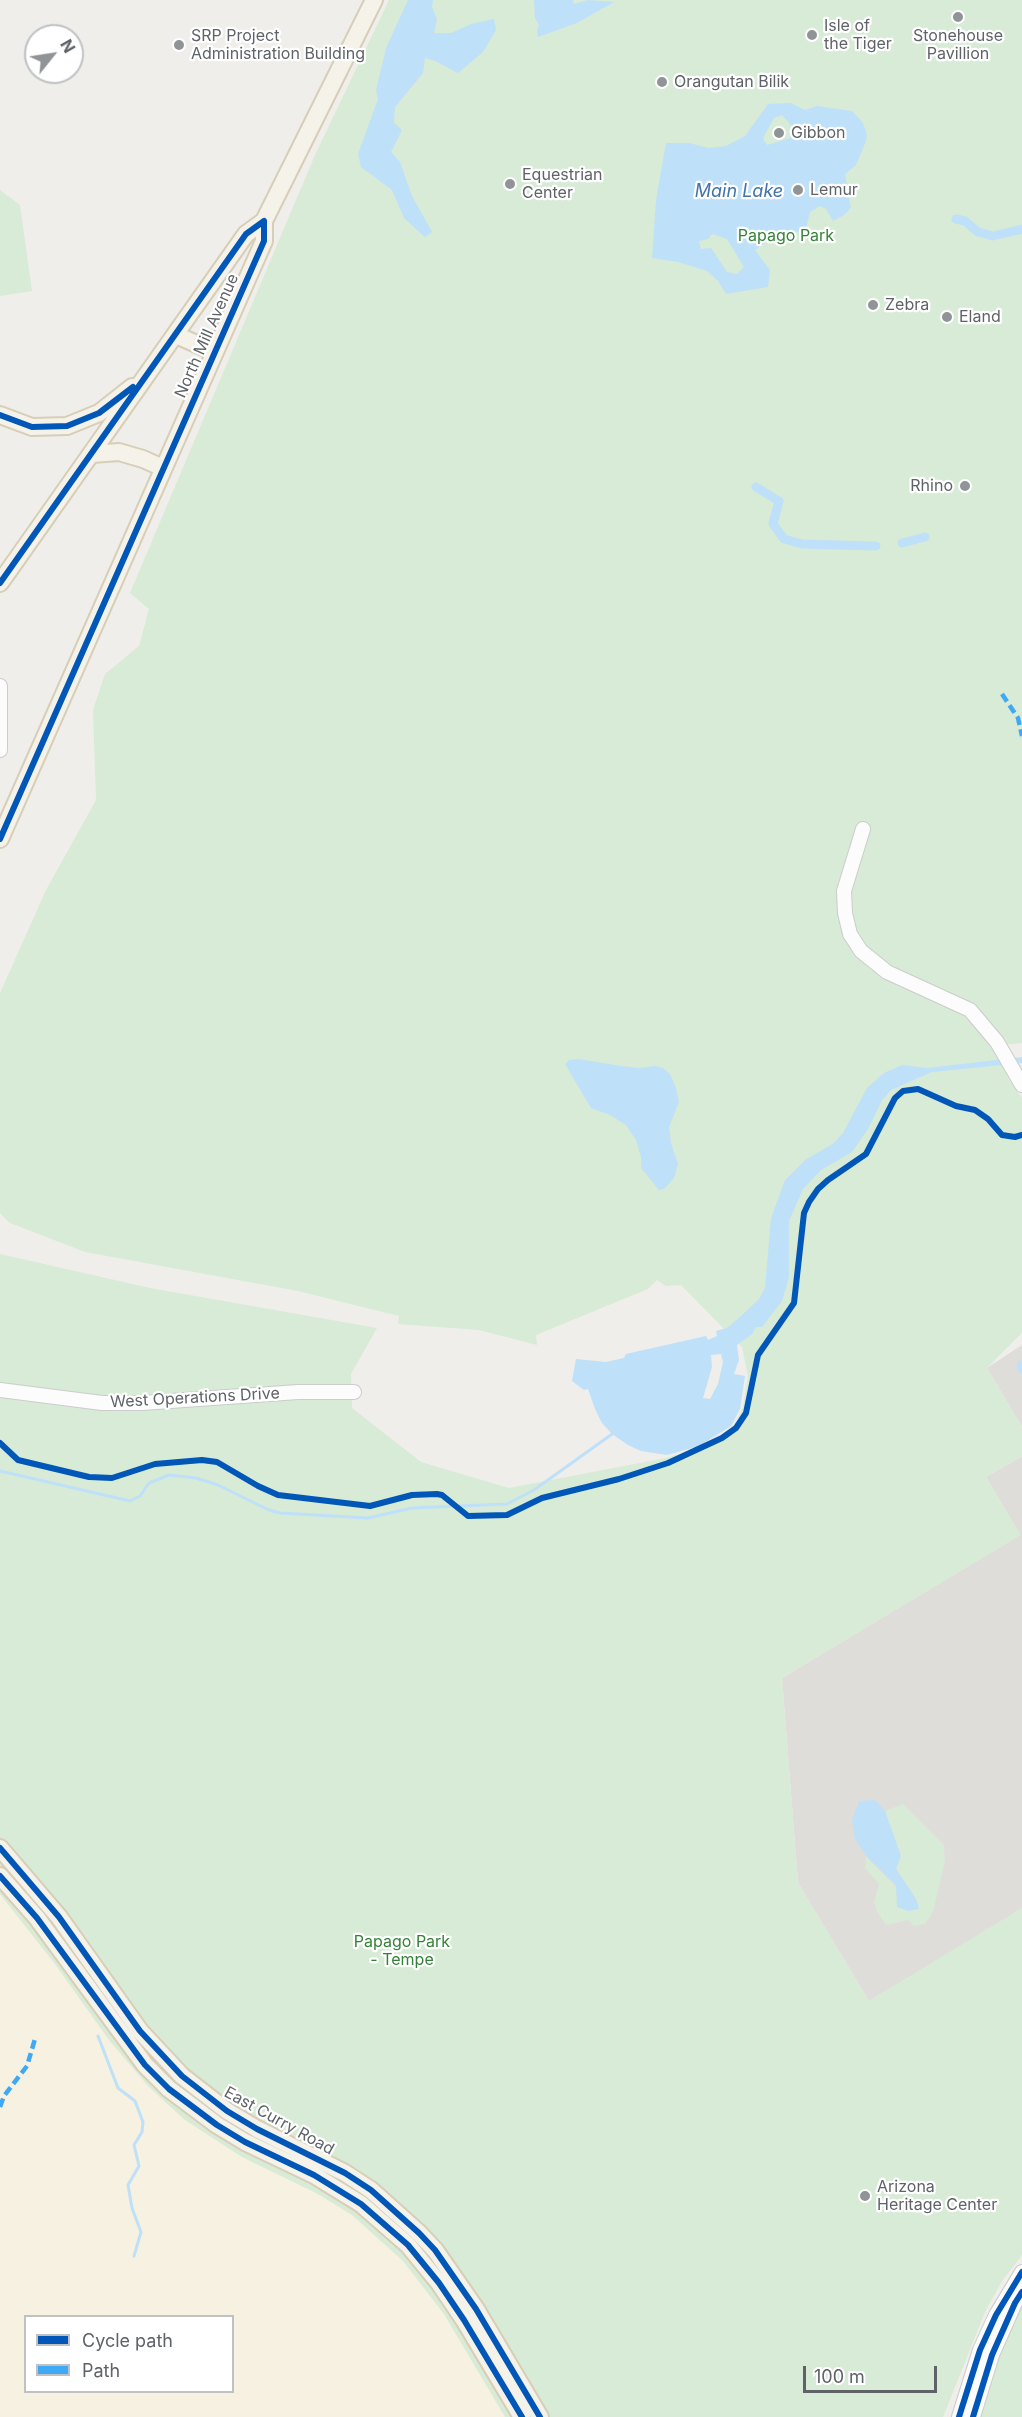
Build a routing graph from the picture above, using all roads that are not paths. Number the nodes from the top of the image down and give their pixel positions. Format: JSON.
{"nodes":[{"id":1,"x":374,"y":0,"type":"edge"},
{"id":2,"x":264,"y":221,"type":"junction"},
{"id":3,"x":176,"y":335,"type":"junction"},
{"id":4,"x":215,"y":352,"type":"junction"},
{"id":5,"x":145,"y":378,"type":"junction"},
{"id":6,"x":0,"y":415,"type":"edge"},
{"id":7,"x":92,"y":454,"type":"junction"},
{"id":8,"x":163,"y":468,"type":"junction"},
{"id":9,"x":0,"y":583,"type":"edge"},
{"id":10,"x":0,"y":686,"type":"edge"},
{"id":11,"x":0,"y":750,"type":"edge"},
{"id":12,"x":863,"y":830,"type":"dead end"},
{"id":13,"x":0,"y":839,"type":"edge"},
{"id":14,"x":1022,"y":1085,"type":"edge"},
{"id":15,"x":0,"y":1390,"type":"edge"},
{"id":16,"x":354,"y":1392,"type":"dead end"},
{"id":17,"x":0,"y":1848,"type":"edge"},
{"id":18,"x":0,"y":1875,"type":"edge"},
{"id":19,"x":1022,"y":2272,"type":"edge"},
{"id":20,"x":1022,"y":2292,"type":"edge"},
{"id":21,"x":522,"y":2417,"type":"edge"},
{"id":22,"x":540,"y":2417,"type":"edge"},
{"id":23,"x":959,"y":2417,"type":"edge"},
{"id":24,"x":973,"y":2417,"type":"edge"}],
"edges":[{"from":1,"to":2,"type":"main road","name":"North Mill Avenue"},
{"from":2,"to":3,"type":"main road","name":"North Mill Avenue"},
{"from":2,"to":4,"type":"main road","name":"North Mill Avenue"},
{"from":3,"to":4,"type":"main road"},
{"from":3,"to":5,"type":"main road","name":"North Mill Avenue"},
{"from":4,"to":8,"type":"main road","name":"North Mill Avenue"},
{"from":5,"to":6,"type":"main road"},
{"from":5,"to":7,"type":"main road","name":"North Mill Avenue"},
{"from":7,"to":8,"type":"main road"},
{"from":7,"to":9,"type":"main road","name":"North Mill Avenue"},
{"from":8,"to":13,"type":"main road","name":"North Mill Avenue"},
{"from":10,"to":11,"type":"street"},
{"from":12,"to":14,"type":"street"},
{"from":15,"to":16,"type":"street","name":"West Operations Drive"},
{"from":17,"to":22,"type":"main road","name":"East Curry Road"},
{"from":18,"to":21,"type":"main road","name":"East Curry Road"},
{"from":19,"to":23,"type":"street"},
{"from":20,"to":24,"type":"street"}]}
